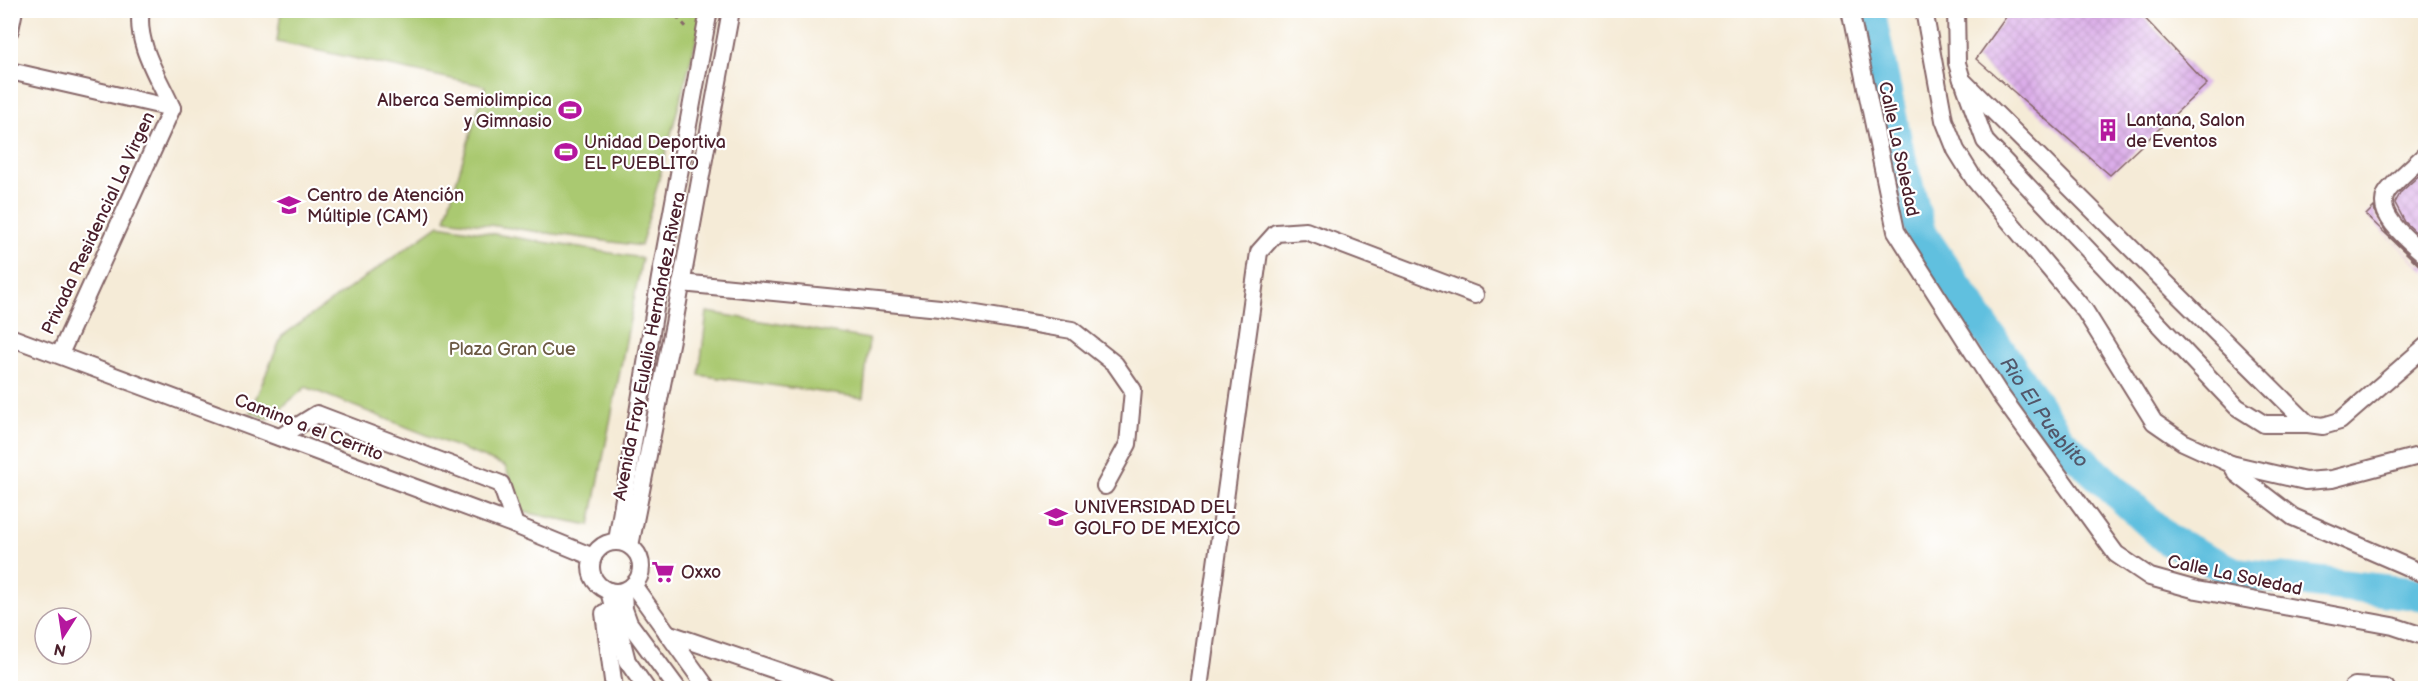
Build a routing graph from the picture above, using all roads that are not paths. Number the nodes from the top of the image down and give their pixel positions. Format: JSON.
{"nodes":[{"id":1,"x":14,"y":10,"type":"edge"},
{"id":2,"x":141,"y":10,"type":"edge"},
{"id":3,"x":1850,"y":10,"type":"edge"},
{"id":4,"x":1924,"y":10,"type":"edge"},
{"id":5,"x":1956,"y":10,"type":"edge"},
{"id":6,"x":705,"y":14,"type":"edge"},
{"id":7,"x":730,"y":19,"type":"edge"},
{"id":8,"x":10,"y":30,"type":"edge"},
{"id":9,"x":10,"y":71,"type":"edge"},
{"id":10,"x":1962,"y":80,"type":"junction"},
{"id":11,"x":172,"y":108,"type":"junction"},
{"id":12,"x":2426,"y":154,"type":"edge"},
{"id":13,"x":2426,"y":256,"type":"edge"},
{"id":14,"x":681,"y":283,"type":"junction"},
{"id":15,"x":1474,"y":295,"type":"dead end"},
{"id":16,"x":10,"y":336,"type":"edge"},
{"id":17,"x":2426,"y":346,"type":"edge"},
{"id":18,"x":60,"y":354,"type":"junction"},
{"id":19,"x":2308,"y":424,"type":"junction"},
{"id":20,"x":280,"y":437,"type":"junction"},
{"id":21,"x":2426,"y":454,"type":"edge"},
{"id":22,"x":2231,"y":464,"type":"junction"},
{"id":23,"x":1105,"y":486,"type":"dead end"},
{"id":24,"x":515,"y":525,"type":"junction"},
{"id":25,"x":624,"y":544,"type":"junction"},
{"id":26,"x":593,"y":557,"type":"junction"},
{"id":27,"x":2426,"y":576,"type":"edge"},
{"id":28,"x":616,"y":588,"type":"junction"},
{"id":29,"x":667,"y":633,"type":"junction"},
{"id":30,"x":2426,"y":637,"type":"edge"},
{"id":31,"x":614,"y":688,"type":"edge"},
{"id":32,"x":646,"y":688,"type":"edge"},
{"id":33,"x":677,"y":688,"type":"edge"},
{"id":34,"x":707,"y":688,"type":"edge"},
{"id":35,"x":828,"y":688,"type":"edge"},
{"id":36,"x":1199,"y":688,"type":"edge"},
{"id":37,"x":2352,"y":688,"type":"edge"},
{"id":38,"x":2386,"y":688,"type":"edge"}],
"edges":[{"from":1,"to":8,"type":"street"},
{"from":2,"to":11,"type":"street","name":"Privada Residencial La Virgen"},
{"from":3,"to":30,"type":"street","name":"Calle La Soledad"},
{"from":4,"to":22,"type":"street"},
{"from":5,"to":10,"type":"street"},
{"from":6,"to":7,"type":"street"},
{"from":6,"to":25,"type":"street","name":"Avenida Fray Eulalio Hernández Rivera"},
{"from":7,"to":14,"type":"street","name":"Avenida Fray Eulalio Hernández Rivera"},
{"from":9,"to":11,"type":"street","name":"Privada Residencial La Virgen"},
{"from":10,"to":19,"type":"street"},
{"from":10,"to":19,"type":"street"},
{"from":11,"to":18,"type":"street","name":"Privada Residencial La Virgen"},
{"from":12,"to":13,"type":"street"},
{"from":14,"to":23,"type":"street"},
{"from":14,"to":25,"type":"street","name":"Avenida Fray Eulalio Hernández Rivera"},
{"from":15,"to":36,"type":"street"},
{"from":16,"to":18,"type":"street","name":"Camino a el Cerrito"},
{"from":17,"to":19,"type":"street"},
{"from":18,"to":20,"type":"street","name":"Camino a el Cerrito"},
{"from":20,"to":24,"type":"street","name":"Camino a el Cerrito"},
{"from":20,"to":24,"type":"street"},
{"from":21,"to":22,"type":"street"},
{"from":22,"to":27,"type":"street"},
{"from":24,"to":26,"type":"street","name":"Camino a el Cerrito"},
{"from":25,"to":26,"type":"street"},
{"from":25,"to":28,"type":"street"},
{"from":26,"to":28,"type":"street"},
{"from":28,"to":29,"type":"street"},
{"from":28,"to":31,"type":"street"},
{"from":28,"to":32,"type":"street"},
{"from":28,"to":33,"type":"street"},
{"from":29,"to":34,"type":"street"},
{"from":29,"to":35,"type":"street"},
{"from":37,"to":38,"type":"street"}]}
